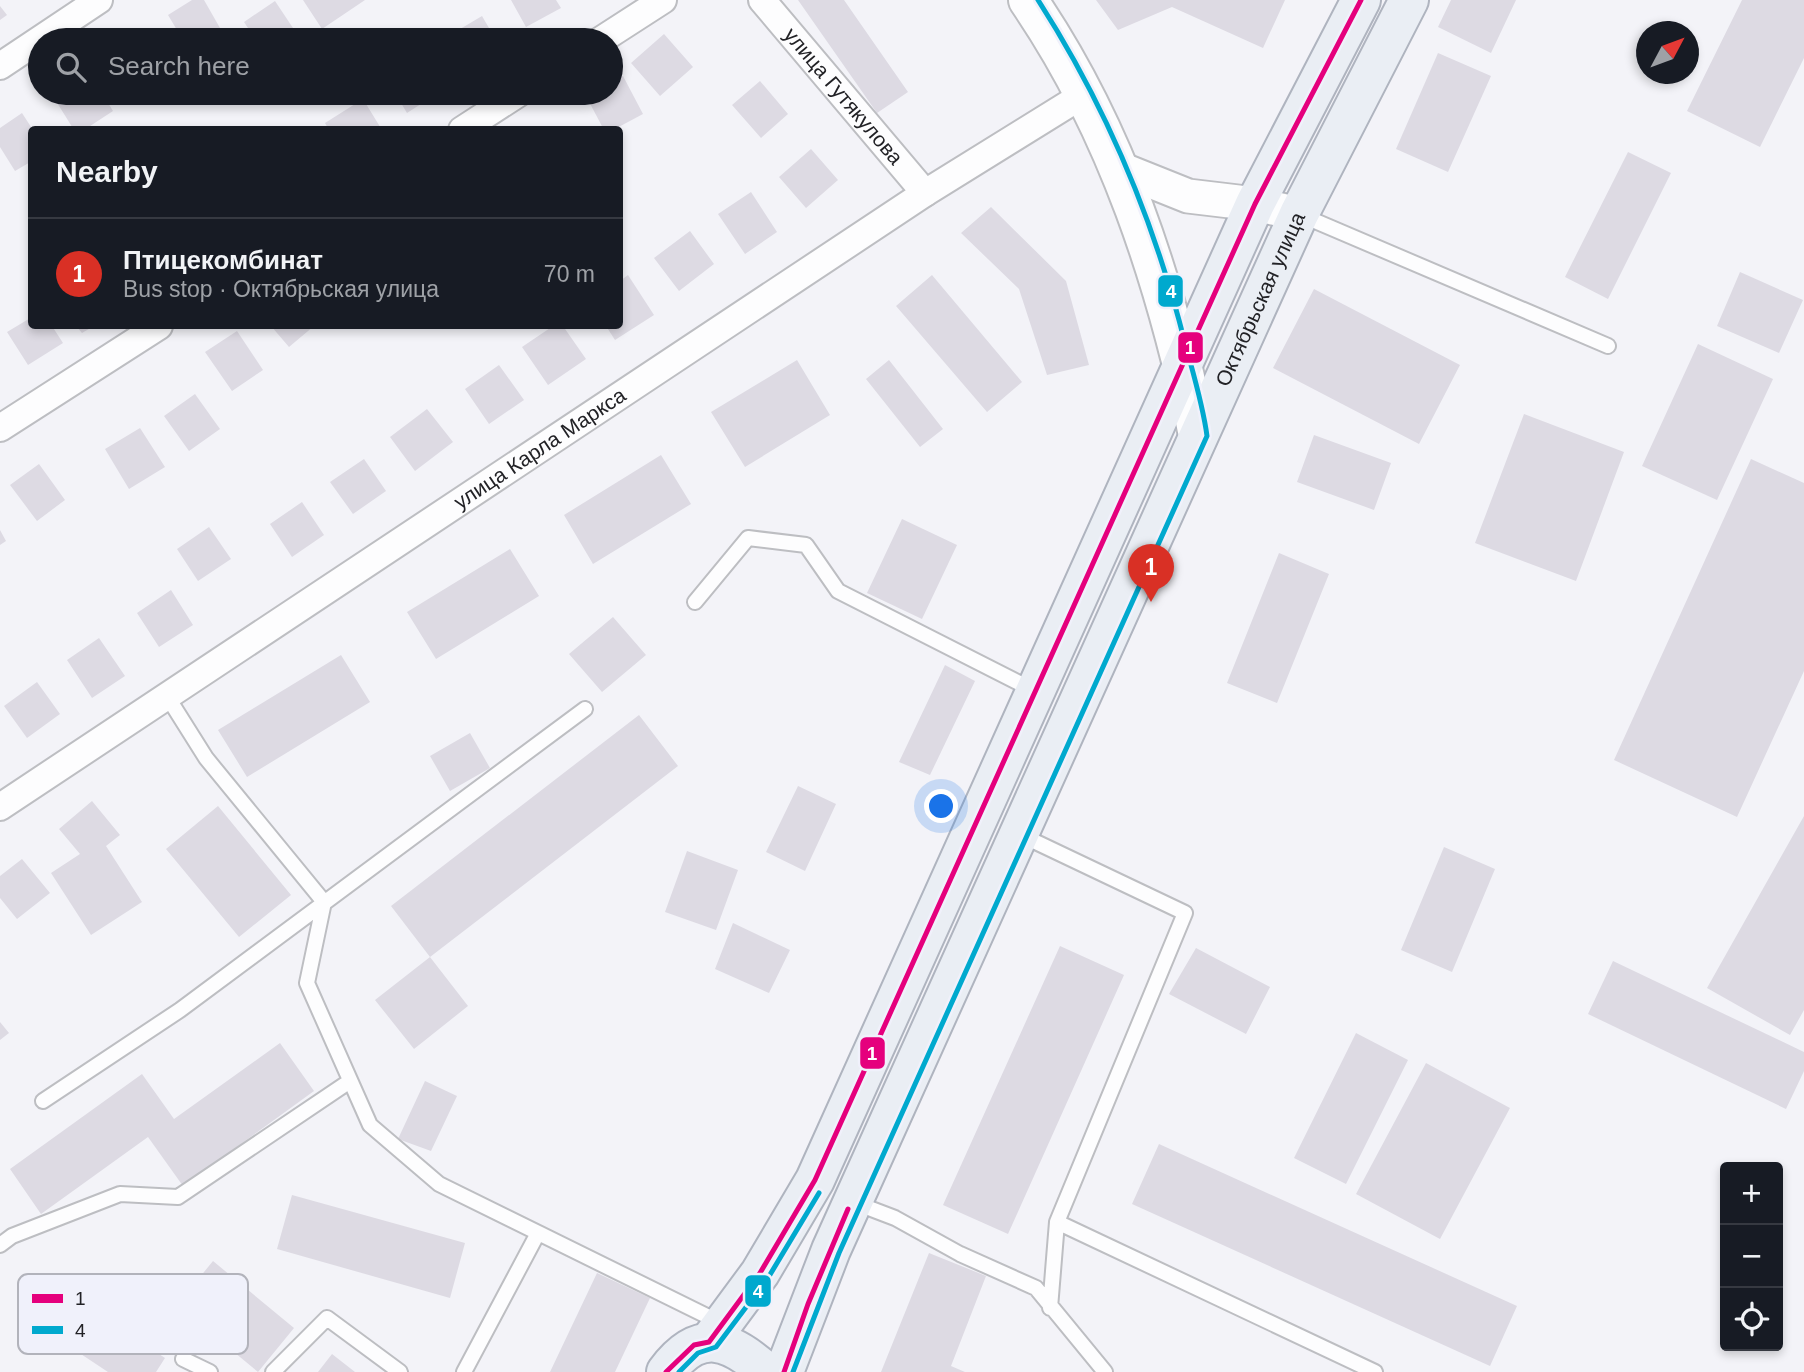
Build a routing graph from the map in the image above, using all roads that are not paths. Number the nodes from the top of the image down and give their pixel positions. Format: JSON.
{"nodes":[{"id":1,"x":99,"y":0,"type":"edge"},
{"id":2,"x":663,"y":0,"type":"edge"},
{"id":3,"x":762,"y":0,"type":"edge"},
{"id":4,"x":1028,"y":0,"type":"edge"},
{"id":5,"x":1361,"y":0,"type":"edge"},
{"id":6,"x":1409,"y":0,"type":"edge"},
{"id":7,"x":57,"y":28,"type":"edge"},
{"id":8,"x":620,"y":28,"type":"edge"},
{"id":9,"x":28,"y":47,"type":"edge"},
{"id":10,"x":0,"y":66,"type":"edge"},
{"id":11,"x":1083,"y":95,"type":"junction"},
{"id":12,"x":501,"y":105,"type":"edge"},
{"id":13,"x":468,"y":126,"type":"edge"},
{"id":14,"x":1118,"y":168,"type":"junction"},
{"id":15,"x":925,"y":193,"type":"junction"},
{"id":16,"x":1255,"y":204,"type":"junction"},
{"id":17,"x":1299,"y":214,"type":"junction"},
{"id":18,"x":154,"y":329,"type":"edge"},
{"id":19,"x":1608,"y":346,"type":"dead end"},
{"id":20,"x":1182,"y":361,"type":"junction"},
{"id":21,"x":0,"y":428,"type":"edge"},
{"id":22,"x":1198,"y":435,"type":"junction"},
{"id":23,"x":695,"y":602,"type":"dead end"},
{"id":24,"x":1034,"y":691,"type":"junction"},
{"id":25,"x":167,"y":695,"type":"junction"},
{"id":26,"x":585,"y":709,"type":"dead end"},
{"id":27,"x":0,"y":807,"type":"edge"},
{"id":28,"x":1018,"y":833,"type":"junction"},
{"id":29,"x":324,"y":902,"type":"junction"},
{"id":30,"x":350,"y":1081,"type":"junction"},
{"id":31,"x":44,"y":1101,"type":"dead end"},
{"id":32,"x":852,"y":1202,"type":"junction"},
{"id":33,"x":1057,"y":1222,"type":"junction"},
{"id":34,"x":538,"y":1233,"type":"junction"},
{"id":35,"x":0,"y":1245,"type":"edge"},
{"id":36,"x":1050,"y":1308,"type":"junction"},
{"id":37,"x":715,"y":1333,"type":"junction"},
{"id":38,"x":183,"y":1359,"type":"dead end"},
{"id":39,"x":210,"y":1372,"type":"edge"},
{"id":40,"x":273,"y":1372,"type":"edge"},
{"id":41,"x":400,"y":1372,"type":"edge"},
{"id":42,"x":464,"y":1372,"type":"edge"},
{"id":43,"x":666,"y":1372,"type":"edge"},
{"id":44,"x":766,"y":1372,"type":"edge"},
{"id":45,"x":784,"y":1372,"type":"edge"},
{"id":46,"x":1105,"y":1372,"type":"edge"},
{"id":47,"x":1375,"y":1372,"type":"edge"}],
"edges":[{"from":1,"to":7,"type":"street"},
{"from":2,"to":8,"type":"street"},
{"from":3,"to":15,"type":"street","name":"улица Гутякулова"},
{"from":4,"to":11,"type":"main road"},
{"from":5,"to":16,"type":"main road","name":"Октябрьская улица"},
{"from":6,"to":17,"type":"main road","name":"Октябрьская улица"},
{"from":9,"to":10,"type":"street"},
{"from":11,"to":14,"type":"main road"},
{"from":11,"to":15,"type":"street","name":"улица Карла Маркса"},
{"from":12,"to":13,"type":"street"},
{"from":14,"to":16,"type":"street"},
{"from":14,"to":20,"type":"main road"},
{"from":15,"to":25,"type":"street","name":"улица Карла Маркса"},
{"from":16,"to":17,"type":"street"},
{"from":16,"to":20,"type":"main road","name":"Октябрьская улица"},
{"from":17,"to":19,"type":"lane"},
{"from":17,"to":22,"type":"main road","name":"Октябрьская улица"},
{"from":18,"to":21,"type":"street"},
{"from":20,"to":22,"type":"main road"},
{"from":20,"to":24,"type":"main road","name":"Октябрьская улица"},
{"from":22,"to":28,"type":"main road","name":"Октябрьская улица"},
{"from":23,"to":24,"type":"lane"},
{"from":24,"to":37,"type":"main road","name":"Октябрьская улица"},
{"from":25,"to":27,"type":"street","name":"улица Карла Маркса"},
{"from":25,"to":29,"type":"lane"},
{"from":26,"to":29,"type":"lane"},
{"from":28,"to":32,"type":"main road","name":"Октябрьская улица"},
{"from":28,"to":33,"type":"lane"},
{"from":29,"to":30,"type":"lane"},
{"from":29,"to":31,"type":"lane"},
{"from":30,"to":34,"type":"lane"},
{"from":30,"to":35,"type":"lane"},
{"from":32,"to":36,"type":"lane"},
{"from":32,"to":45,"type":"main road","name":"Октябрьская улица"},
{"from":33,"to":36,"type":"lane"},
{"from":33,"to":47,"type":"lane"},
{"from":34,"to":37,"type":"lane"},
{"from":34,"to":42,"type":"lane"},
{"from":36,"to":46,"type":"lane"},
{"from":37,"to":43,"type":"main road","name":"Октябрьская улица"},
{"from":37,"to":44,"type":"main road"},
{"from":38,"to":39,"type":"lane"},
{"from":40,"to":41,"type":"lane"}]}
